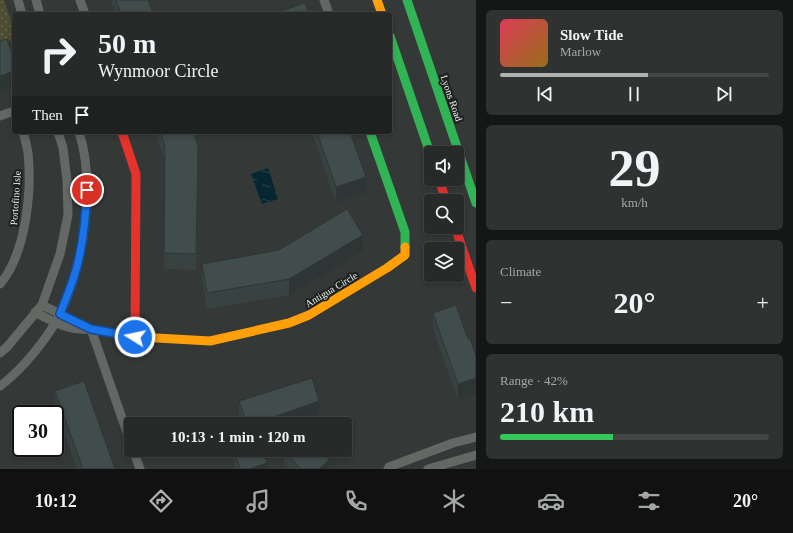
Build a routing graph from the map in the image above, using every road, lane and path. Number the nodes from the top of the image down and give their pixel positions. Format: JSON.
{"nodes":[{"id":1,"x":18,"y":0,"type":"edge"},
{"id":2,"x":36,"y":0,"type":"edge"},
{"id":3,"x":80,"y":0,"type":"edge"},
{"id":4,"x":324,"y":0,"type":"edge"},
{"id":5,"x":378,"y":0,"type":"edge"},
{"id":6,"x":407,"y":0,"type":"edge"},
{"id":7,"x":21,"y":12,"type":"edge"},
{"id":8,"x":39,"y":12,"type":"edge"},
{"id":9,"x":84,"y":12,"type":"edge"},
{"id":10,"x":328,"y":12,"type":"edge"},
{"id":11,"x":381,"y":12,"type":"edge"},
{"id":12,"x":392,"y":42,"type":"edge"},
{"id":13,"x":12,"y":112,"type":"edge"},
{"id":14,"x":0,"y":116,"type":"edge"},
{"id":15,"x":24,"y":134,"type":"edge"},
{"id":16,"x":59,"y":134,"type":"edge"},
{"id":17,"x":80,"y":134,"type":"edge"},
{"id":18,"x":123,"y":134,"type":"edge"},
{"id":19,"x":371,"y":134,"type":"edge"},
{"id":20,"x":428,"y":146,"type":"edge"},
{"id":21,"x":476,"y":203,"type":"edge"},
{"id":22,"x":457,"y":234,"type":"edge"},
{"id":23,"x":0,"y":284,"type":"edge"},
{"id":24,"x":476,"y":288,"type":"edge"},
{"id":25,"x":42,"y":305,"type":"junction"},
{"id":26,"x":35,"y":312,"type":"junction"},
{"id":27,"x":60,"y":314,"type":"junction"},
{"id":28,"x":54,"y":323,"type":"junction"},
{"id":29,"x":91,"y":329,"type":"junction"},
{"id":30,"x":135,"y":337,"type":"junction"},
{"id":31,"x":0,"y":353,"type":"edge"},
{"id":32,"x":0,"y":386,"type":"edge"},
{"id":33,"x":124,"y":424,"type":"edge"},
{"id":34,"x":476,"y":437,"type":"edge"},
{"id":35,"x":476,"y":455,"type":"edge"},
{"id":36,"x":136,"y":457,"type":"edge"},
{"id":37,"x":140,"y":469,"type":"edge"},
{"id":38,"x":388,"y":469,"type":"edge"},
{"id":39,"x":428,"y":469,"type":"edge"}],
"edges":[{"from":1,"to":7,"type":"street"},
{"from":2,"to":8,"type":"street"},
{"from":3,"to":9,"type":"street"},
{"from":4,"to":10,"type":"street"},
{"from":5,"to":11,"type":"street"},
{"from":6,"to":21,"type":"street","name":"Lyons Road"},
{"from":12,"to":20,"type":"street"},
{"from":13,"to":14,"type":"street"},
{"from":15,"to":23,"type":"street","name":"Portofino Isle"},
{"from":16,"to":25,"type":"street"},
{"from":17,"to":27,"type":"street"},
{"from":18,"to":30,"type":"street"},
{"from":19,"to":30,"type":"street","name":"Antigua Circle"},
{"from":22,"to":24,"type":"street"},
{"from":25,"to":26,"type":"street"},
{"from":25,"to":27,"type":"street","name":"Antigua Circle"},
{"from":26,"to":28,"type":"street","name":"Antigua Circle"},
{"from":26,"to":31,"type":"street"},
{"from":27,"to":28,"type":"street"},
{"from":27,"to":29,"type":"street","name":"Antigua Circle"},
{"from":28,"to":29,"type":"street","name":"Antigua Circle"},
{"from":28,"to":32,"type":"street"},
{"from":29,"to":30,"type":"street","name":"Antigua Circle"},
{"from":29,"to":33,"type":"street"},
{"from":34,"to":38,"type":"street"},
{"from":35,"to":39,"type":"street"},
{"from":36,"to":37,"type":"street"}]}
